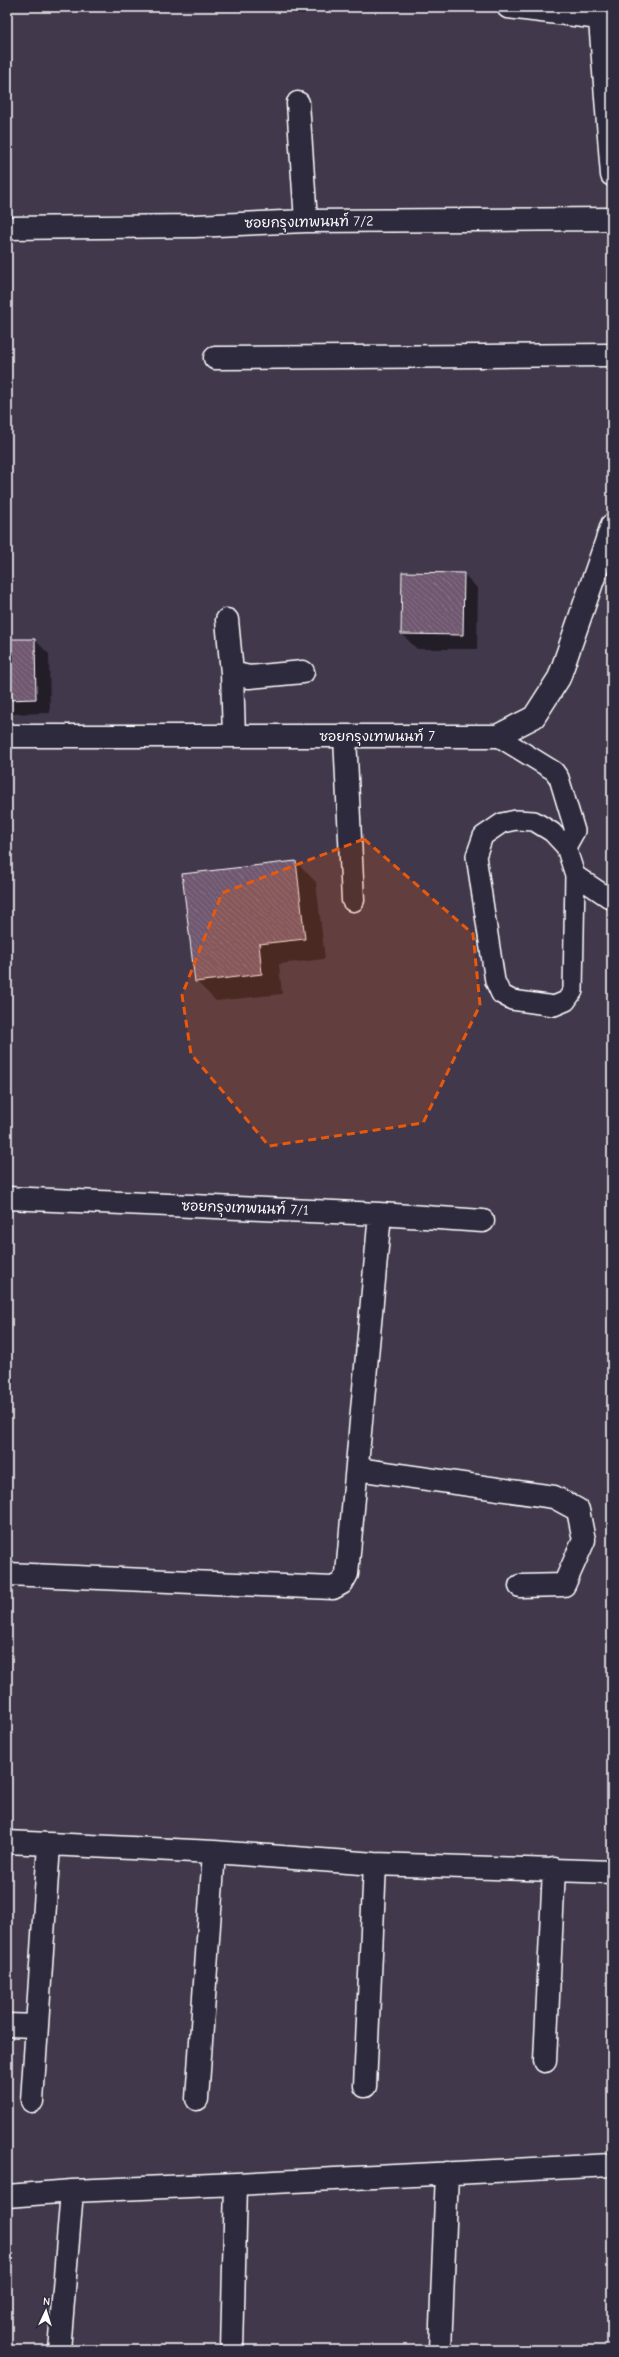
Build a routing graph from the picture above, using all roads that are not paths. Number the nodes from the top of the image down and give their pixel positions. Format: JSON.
{"nodes":[{"id":1,"x":508,"y":7,"type":"edge"},
{"id":2,"x":600,"y":12,"type":"edge"},
{"id":3,"x":298,"y":103,"type":"dead end"},
{"id":4,"x":612,"y":175,"type":"edge"},
{"id":5,"x":612,"y":219,"type":"edge"},
{"id":6,"x":306,"y":221,"type":"junction"},
{"id":7,"x":7,"y":228,"type":"edge"},
{"id":8,"x":612,"y":355,"type":"edge"},
{"id":9,"x":215,"y":358,"type":"dead end"},
{"id":10,"x":612,"y":525,"type":"edge"},
{"id":11,"x":227,"y":620,"type":"dead end"},
{"id":12,"x":303,"y":672,"type":"dead end"},
{"id":13,"x":232,"y":673,"type":"junction"},
{"id":14,"x":7,"y":736,"type":"edge"},
{"id":15,"x":234,"y":736,"type":"junction"},
{"id":16,"x":497,"y":736,"type":"junction"},
{"id":17,"x":345,"y":737,"type":"junction"},
{"id":18,"x":566,"y":847,"type":"junction"},
{"id":19,"x":575,"y":875,"type":"junction"},
{"id":20,"x":353,"y":900,"type":"dead end"},
{"id":21,"x":612,"y":900,"type":"edge"},
{"id":22,"x":7,"y":1198,"type":"edge"},
{"id":23,"x":380,"y":1214,"type":"junction"},
{"id":24,"x":483,"y":1221,"type":"dead end"},
{"id":25,"x":357,"y":1469,"type":"junction"},
{"id":26,"x":7,"y":1574,"type":"edge"},
{"id":27,"x":520,"y":1586,"type":"dead end"},
{"id":28,"x":7,"y":1842,"type":"edge"},
{"id":29,"x":49,"y":1845,"type":"junction"},
{"id":30,"x":214,"y":1852,"type":"junction"},
{"id":31,"x":375,"y":1864,"type":"junction"},
{"id":32,"x":554,"y":1869,"type":"junction"},
{"id":33,"x":612,"y":1872,"type":"edge"},
{"id":34,"x":7,"y":2025,"type":"edge"},
{"id":35,"x":37,"y":2026,"type":"junction"},
{"id":36,"x":545,"y":2061,"type":"dead end"},
{"id":37,"x":364,"y":2086,"type":"dead end"},
{"id":38,"x":197,"y":2099,"type":"dead end"},
{"id":39,"x":32,"y":2101,"type":"dead end"},
{"id":40,"x":612,"y":2165,"type":"edge"},
{"id":41,"x":447,"y":2173,"type":"junction"},
{"id":42,"x":236,"y":2184,"type":"junction"},
{"id":43,"x":72,"y":2190,"type":"junction"},
{"id":44,"x":7,"y":2196,"type":"edge"},
{"id":45,"x":59,"y":2350,"type":"edge"},
{"id":46,"x":232,"y":2350,"type":"edge"},
{"id":47,"x":440,"y":2350,"type":"edge"}],
"edges":[{"from":1,"to":2,"type":"street"},
{"from":2,"to":4,"type":"street"},
{"from":3,"to":6,"type":"street"},
{"from":5,"to":6,"type":"street","name":"ซอยกรุงเทพนนท์ 7/2"},
{"from":6,"to":7,"type":"street","name":"ซอยกรุงเทพนนท์ 7/2"},
{"from":8,"to":9,"type":"street"},
{"from":10,"to":16,"type":"street","name":"ซอยกรุงเทพนนท์ 7"},
{"from":11,"to":13,"type":"street"},
{"from":12,"to":13,"type":"street"},
{"from":13,"to":15,"type":"street"},
{"from":14,"to":15,"type":"street","name":"ซอยกรุงเทพนนท์ 7"},
{"from":15,"to":17,"type":"street","name":"ซอยกรุงเทพนนท์ 7"},
{"from":16,"to":17,"type":"street","name":"ซอยกรุงเทพนนท์ 7"},
{"from":16,"to":18,"type":"lane"},
{"from":17,"to":20,"type":"street"},
{"from":18,"to":19,"type":"lane"},
{"from":18,"to":19,"type":"lane"},
{"from":19,"to":21,"type":"lane"},
{"from":22,"to":23,"type":"street","name":"ซอยกรุงเทพนนท์ 7/1"},
{"from":23,"to":24,"type":"street","name":"ซอยกรุงเทพนนท์ 7/1"},
{"from":23,"to":25,"type":"street"},
{"from":25,"to":26,"type":"street"},
{"from":25,"to":27,"type":"street"},
{"from":28,"to":29,"type":"street"},
{"from":29,"to":30,"type":"street"},
{"from":29,"to":35,"type":"street"},
{"from":30,"to":31,"type":"street"},
{"from":30,"to":38,"type":"street"},
{"from":31,"to":32,"type":"street"},
{"from":31,"to":37,"type":"street"},
{"from":32,"to":33,"type":"street"},
{"from":32,"to":36,"type":"street"},
{"from":34,"to":35,"type":"street"},
{"from":35,"to":39,"type":"street"},
{"from":40,"to":41,"type":"street"},
{"from":41,"to":42,"type":"street"},
{"from":41,"to":47,"type":"street"},
{"from":42,"to":43,"type":"street"},
{"from":42,"to":46,"type":"street"},
{"from":43,"to":44,"type":"street"},
{"from":43,"to":45,"type":"street"}]}
